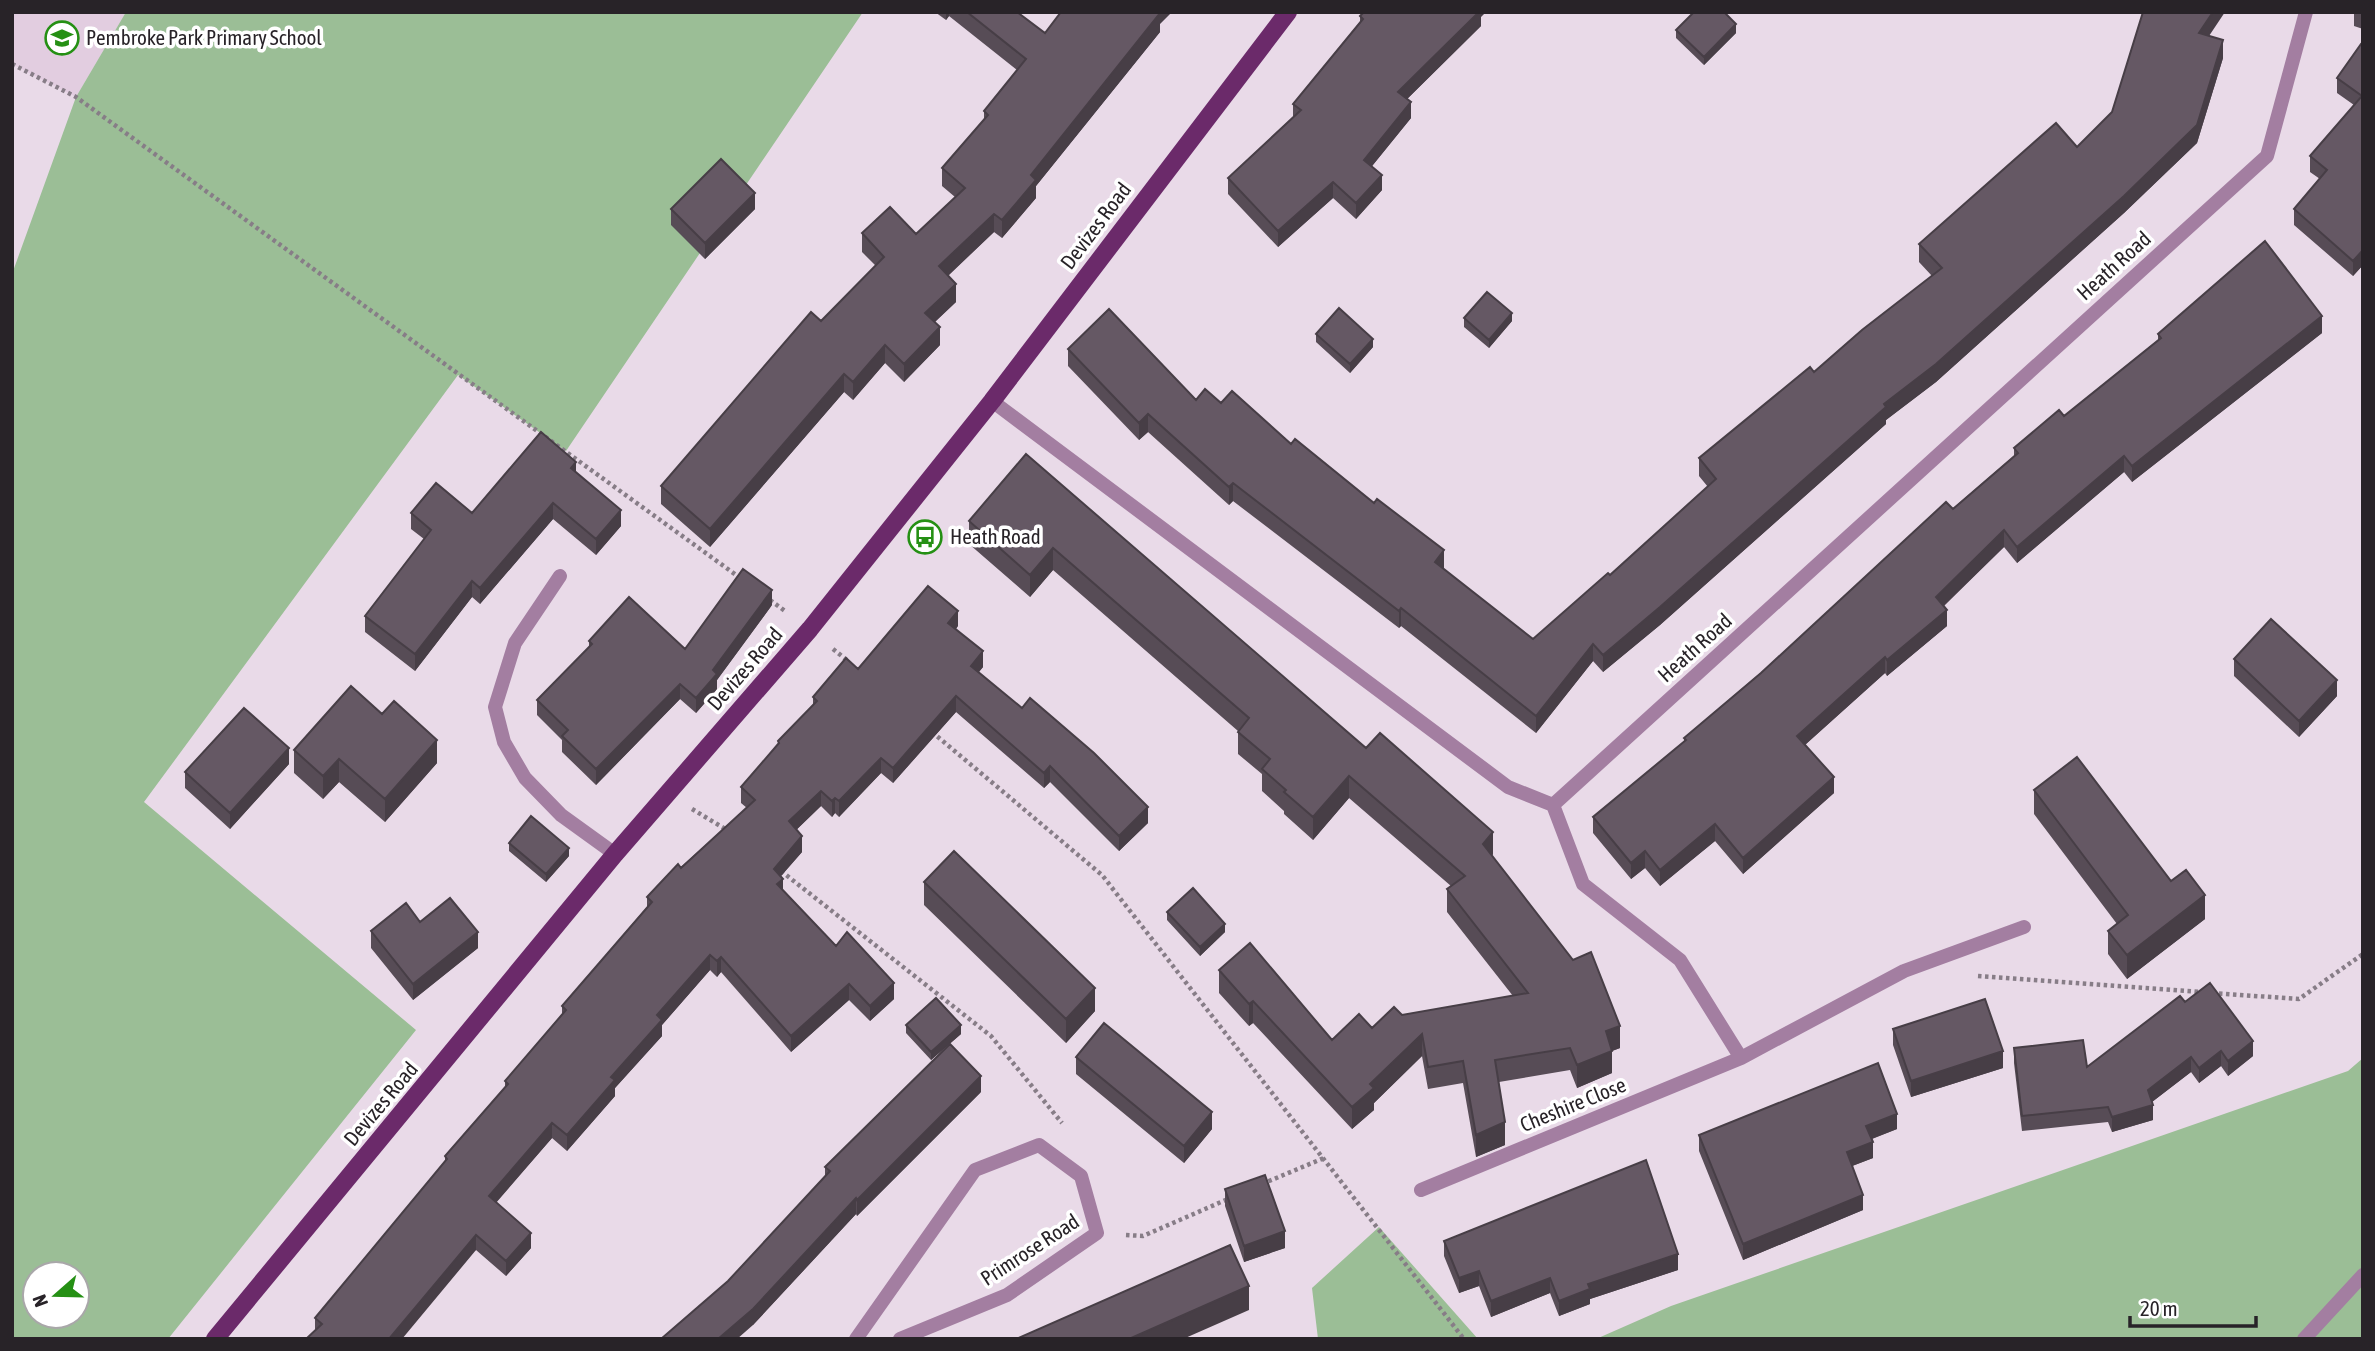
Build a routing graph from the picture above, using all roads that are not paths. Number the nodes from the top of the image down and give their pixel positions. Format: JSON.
{"nodes":[{"id":1,"x":1288,"y":12,"type":"edge"},
{"id":2,"x":2306,"y":12,"type":"edge"},
{"id":3,"x":992,"y":401,"type":"junction"},
{"id":4,"x":560,"y":576,"type":"dead end"},
{"id":5,"x":1553,"y":805,"type":"junction"},
{"id":6,"x":615,"y":854,"type":"junction"},
{"id":7,"x":2024,"y":927,"type":"dead end"},
{"id":8,"x":1741,"y":1058,"type":"junction"},
{"id":9,"x":1421,"y":1190,"type":"dead end"},
{"id":10,"x":2363,"y":1275,"type":"edge"},
{"id":11,"x":215,"y":1339,"type":"edge"},
{"id":12,"x":856,"y":1339,"type":"edge"},
{"id":13,"x":900,"y":1339,"type":"edge"},
{"id":14,"x":2304,"y":1339,"type":"edge"}],
"edges":[{"from":1,"to":3,"type":"main road","name":"Devizes Road"},
{"from":2,"to":5,"type":"street","name":"Heath Road"},
{"from":3,"to":5,"type":"street"},
{"from":3,"to":6,"type":"main road","name":"Devizes Road"},
{"from":4,"to":6,"type":"street"},
{"from":5,"to":8,"type":"street"},
{"from":6,"to":11,"type":"main road","name":"Devizes Road"},
{"from":7,"to":8,"type":"street","name":"Cheshire Close"},
{"from":8,"to":9,"type":"street","name":"Cheshire Close"},
{"from":10,"to":14,"type":"street"},
{"from":12,"to":13,"type":"street","name":"Primrose Road"}]}
